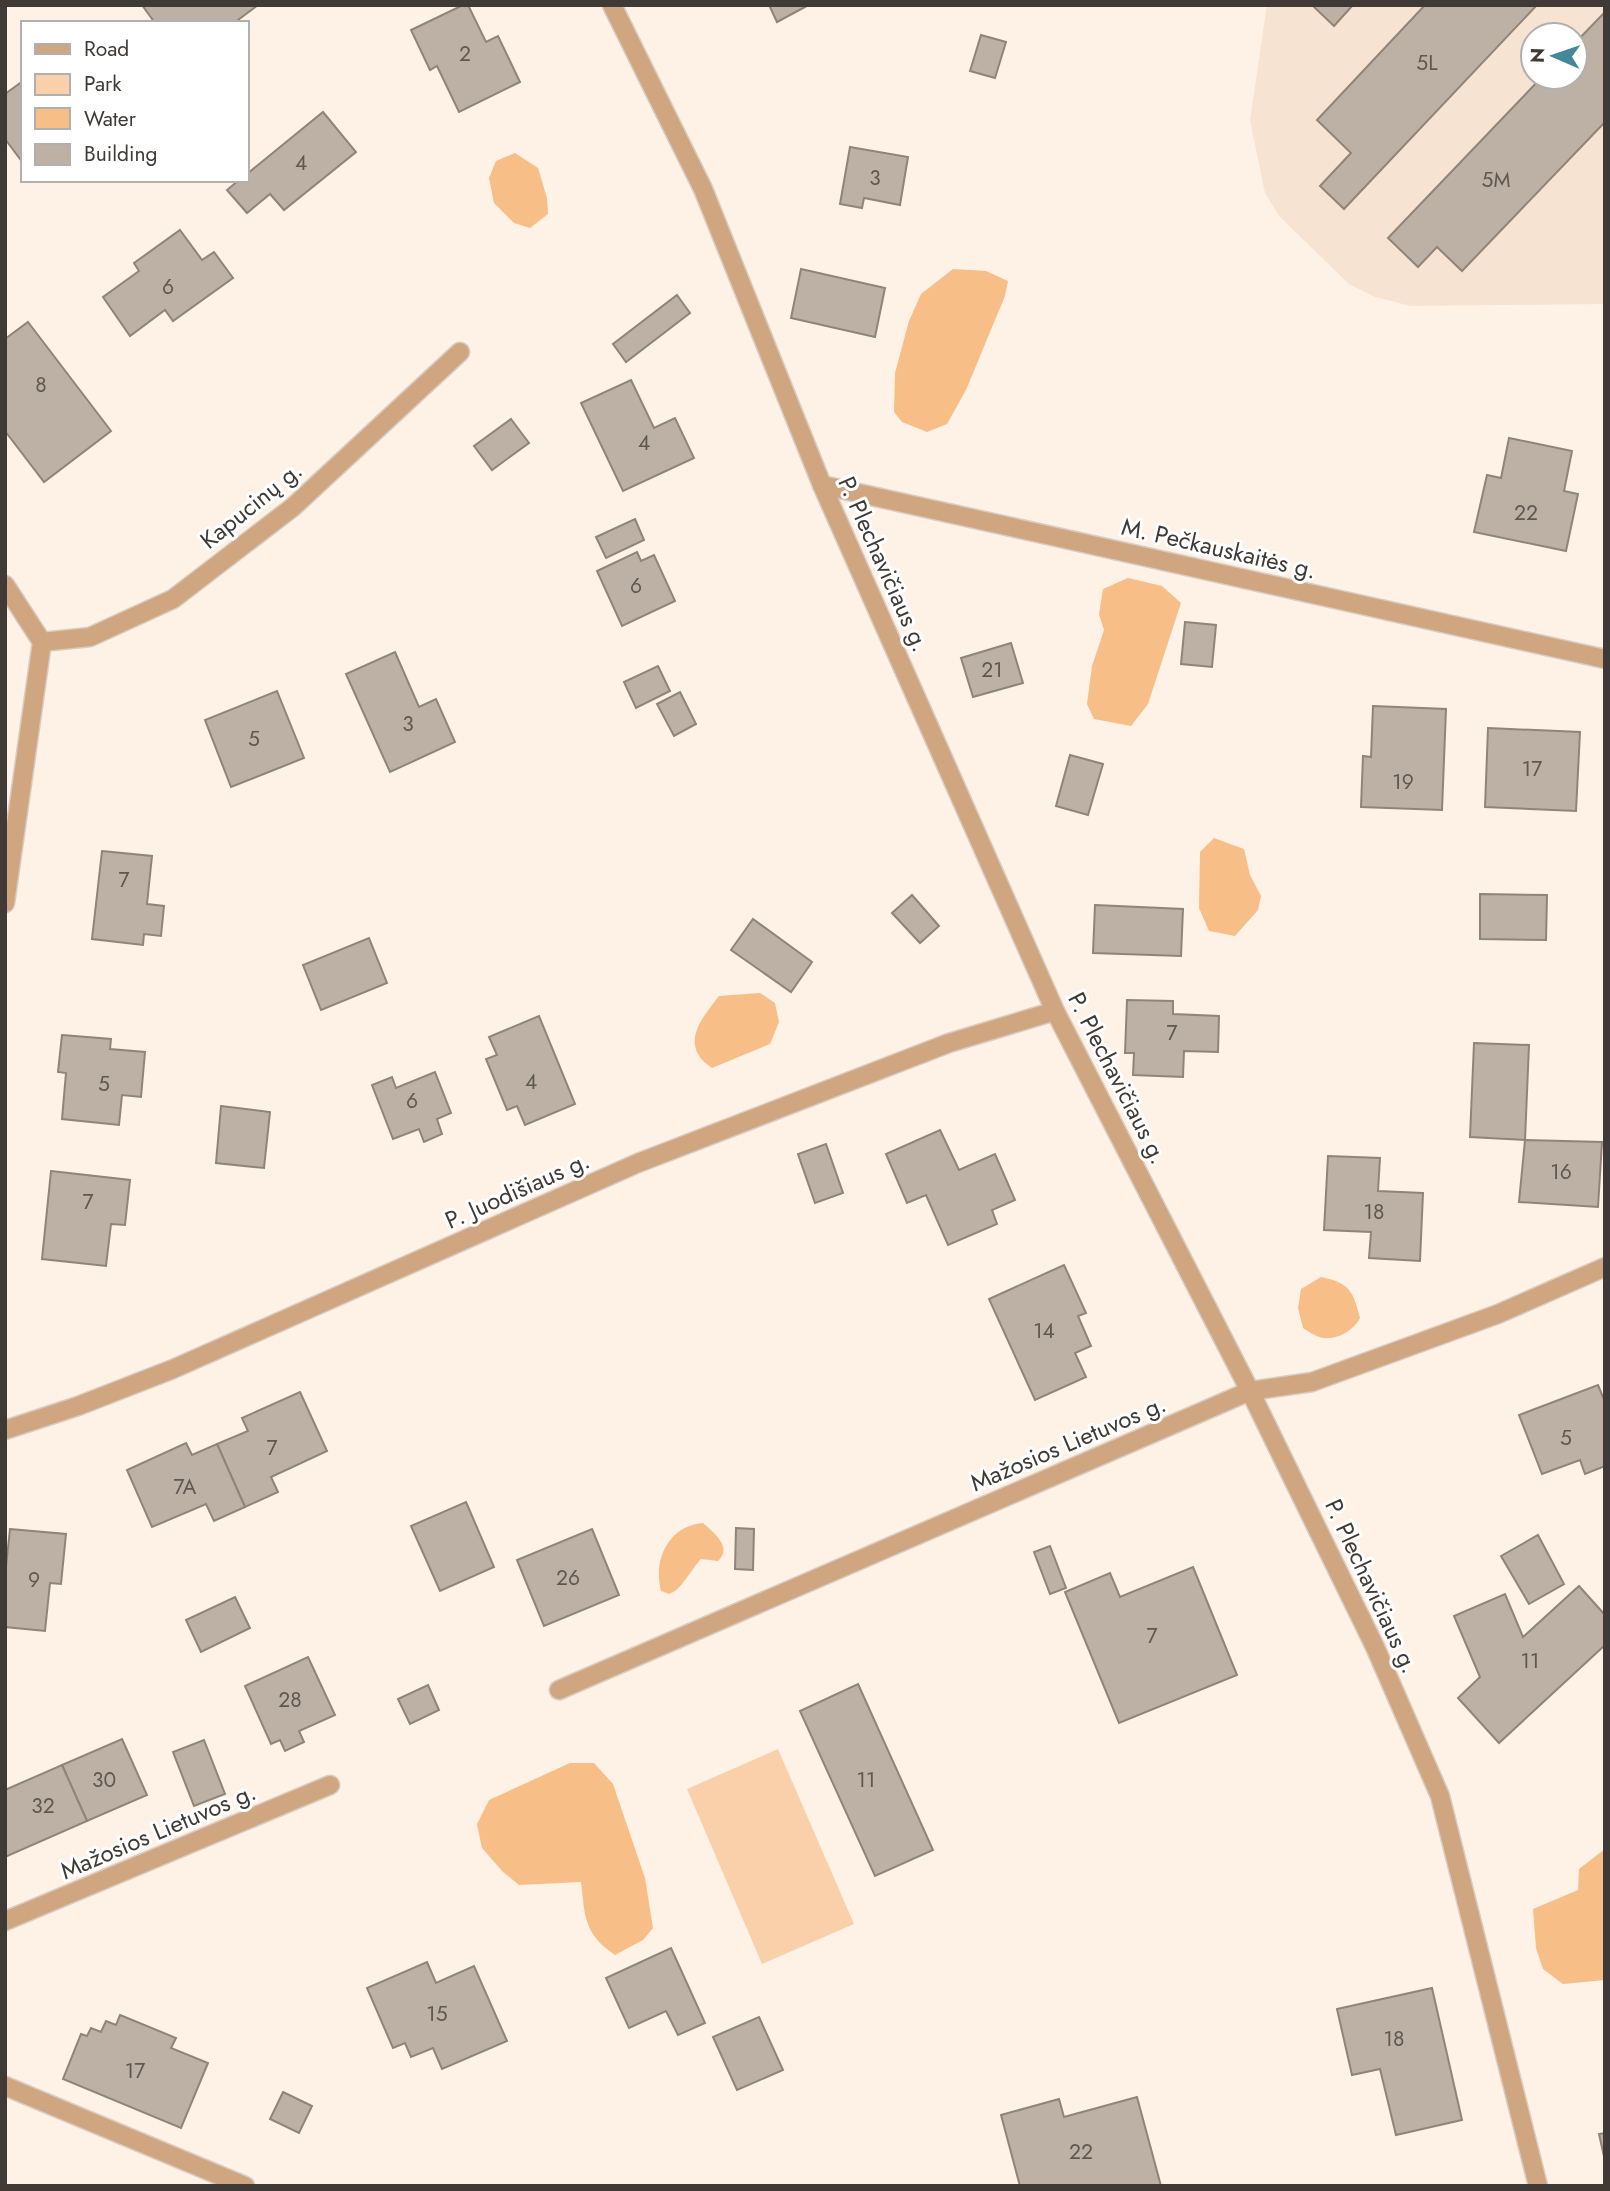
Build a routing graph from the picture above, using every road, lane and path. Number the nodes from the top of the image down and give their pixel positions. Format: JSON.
{"nodes":[{"id":1,"x":612,"y":5,"type":"edge"},
{"id":2,"x":460,"y":352,"type":"dead end"},
{"id":3,"x":822,"y":485,"type":"junction"},
{"id":4,"x":5,"y":585,"type":"edge"},
{"id":5,"x":42,"y":642,"type":"junction"},
{"id":6,"x":1605,"y":659,"type":"edge"},
{"id":7,"x":5,"y":903,"type":"edge"},
{"id":8,"x":1055,"y":1011,"type":"junction"},
{"id":9,"x":1605,"y":1267,"type":"edge"},
{"id":10,"x":1250,"y":1391,"type":"junction"},
{"id":11,"x":5,"y":1430,"type":"edge"},
{"id":12,"x":559,"y":1690,"type":"dead end"},
{"id":13,"x":330,"y":1785,"type":"dead end"},
{"id":14,"x":5,"y":1922,"type":"edge"},
{"id":15,"x":5,"y":2086,"type":"edge"},
{"id":16,"x":245,"y":2186,"type":"edge"},
{"id":17,"x":1538,"y":2186,"type":"edge"}],
"edges":[{"from":1,"to":3,"type":"street","name":"P. Plechavičiaus g."},
{"from":2,"to":5,"type":"street","name":"Kapucinų g."},
{"from":3,"to":6,"type":"street","name":"M. Pečkauskaitės g."},
{"from":3,"to":8,"type":"street","name":"P. Plechavičiaus g."},
{"from":4,"to":5,"type":"street"},
{"from":5,"to":7,"type":"street"},
{"from":8,"to":10,"type":"street","name":"P. Plechavičiaus g."},
{"from":8,"to":11,"type":"street","name":"P. Juodišiaus g."},
{"from":9,"to":10,"type":"street","name":"Mažosios Lietuvos g."},
{"from":10,"to":12,"type":"street","name":"Mažosios Lietuvos g."},
{"from":10,"to":17,"type":"street","name":"P. Plechavičiaus g."},
{"from":13,"to":14,"type":"street","name":"Mažosios Lietuvos g."},
{"from":15,"to":16,"type":"street"}]}
